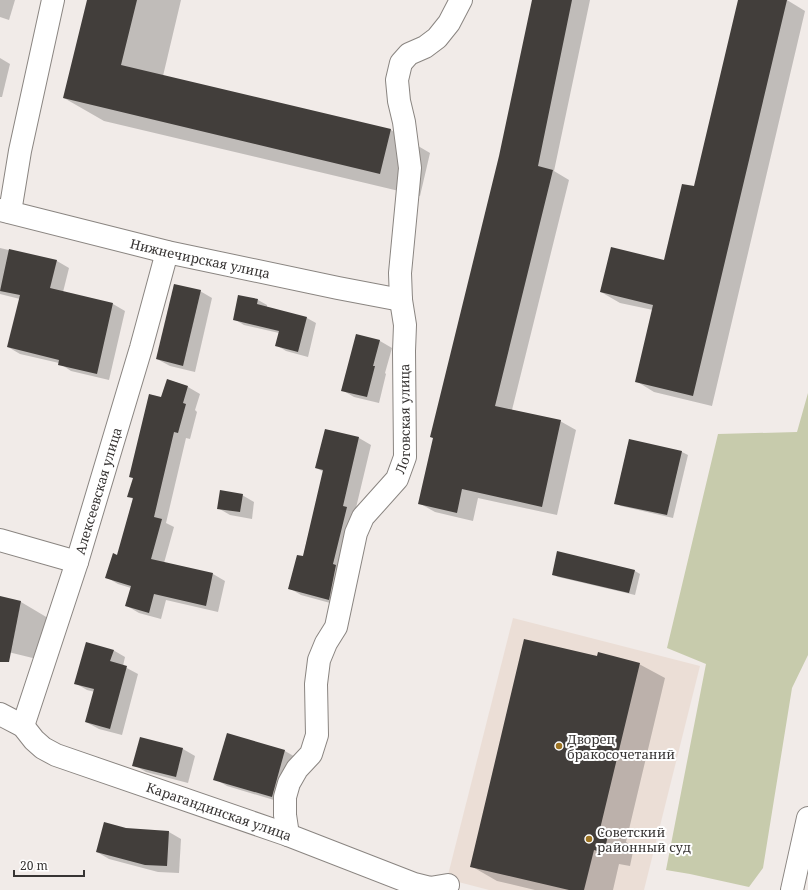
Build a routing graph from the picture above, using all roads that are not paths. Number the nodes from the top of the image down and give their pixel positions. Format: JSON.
{"nodes":[{"id":1,"x":53,"y":0,"type":"edge"},
{"id":2,"x":461,"y":0,"type":"edge"},
{"id":3,"x":5,"y":211,"type":"edge"},
{"id":4,"x":167,"y":252,"type":"junction"},
{"id":5,"x":401,"y":300,"type":"junction"},
{"id":6,"x":0,"y":540,"type":"edge"},
{"id":7,"x":77,"y":562,"type":"junction"},
{"id":8,"x":0,"y":714,"type":"edge"},
{"id":9,"x":22,"y":726,"type":"junction"},
{"id":10,"x":808,"y":818,"type":"edge"},
{"id":11,"x":288,"y":836,"type":"junction"},
{"id":12,"x":448,"y":885,"type":"dead end"},
{"id":13,"x":792,"y":890,"type":"edge"}],
"edges":[{"from":1,"to":3,"type":"main road"},
{"from":2,"to":5,"type":"main road","name":"Логовская улица"},
{"from":3,"to":4,"type":"main road","name":"Нижнечирская улица"},
{"from":4,"to":5,"type":"main road","name":"Нижнечирская улица"},
{"from":4,"to":7,"type":"main road","name":"Алексеевская улица"},
{"from":5,"to":11,"type":"main road","name":"Логовская улица"},
{"from":6,"to":7,"type":"main road"},
{"from":7,"to":9,"type":"main road","name":"Алексеевская улица"},
{"from":8,"to":9,"type":"main road","name":"Карагандинская улица"},
{"from":9,"to":11,"type":"main road","name":"Карагандинская улица"},
{"from":10,"to":13,"type":"main road"},
{"from":11,"to":12,"type":"main road","name":"Карагандинская улица"}]}
